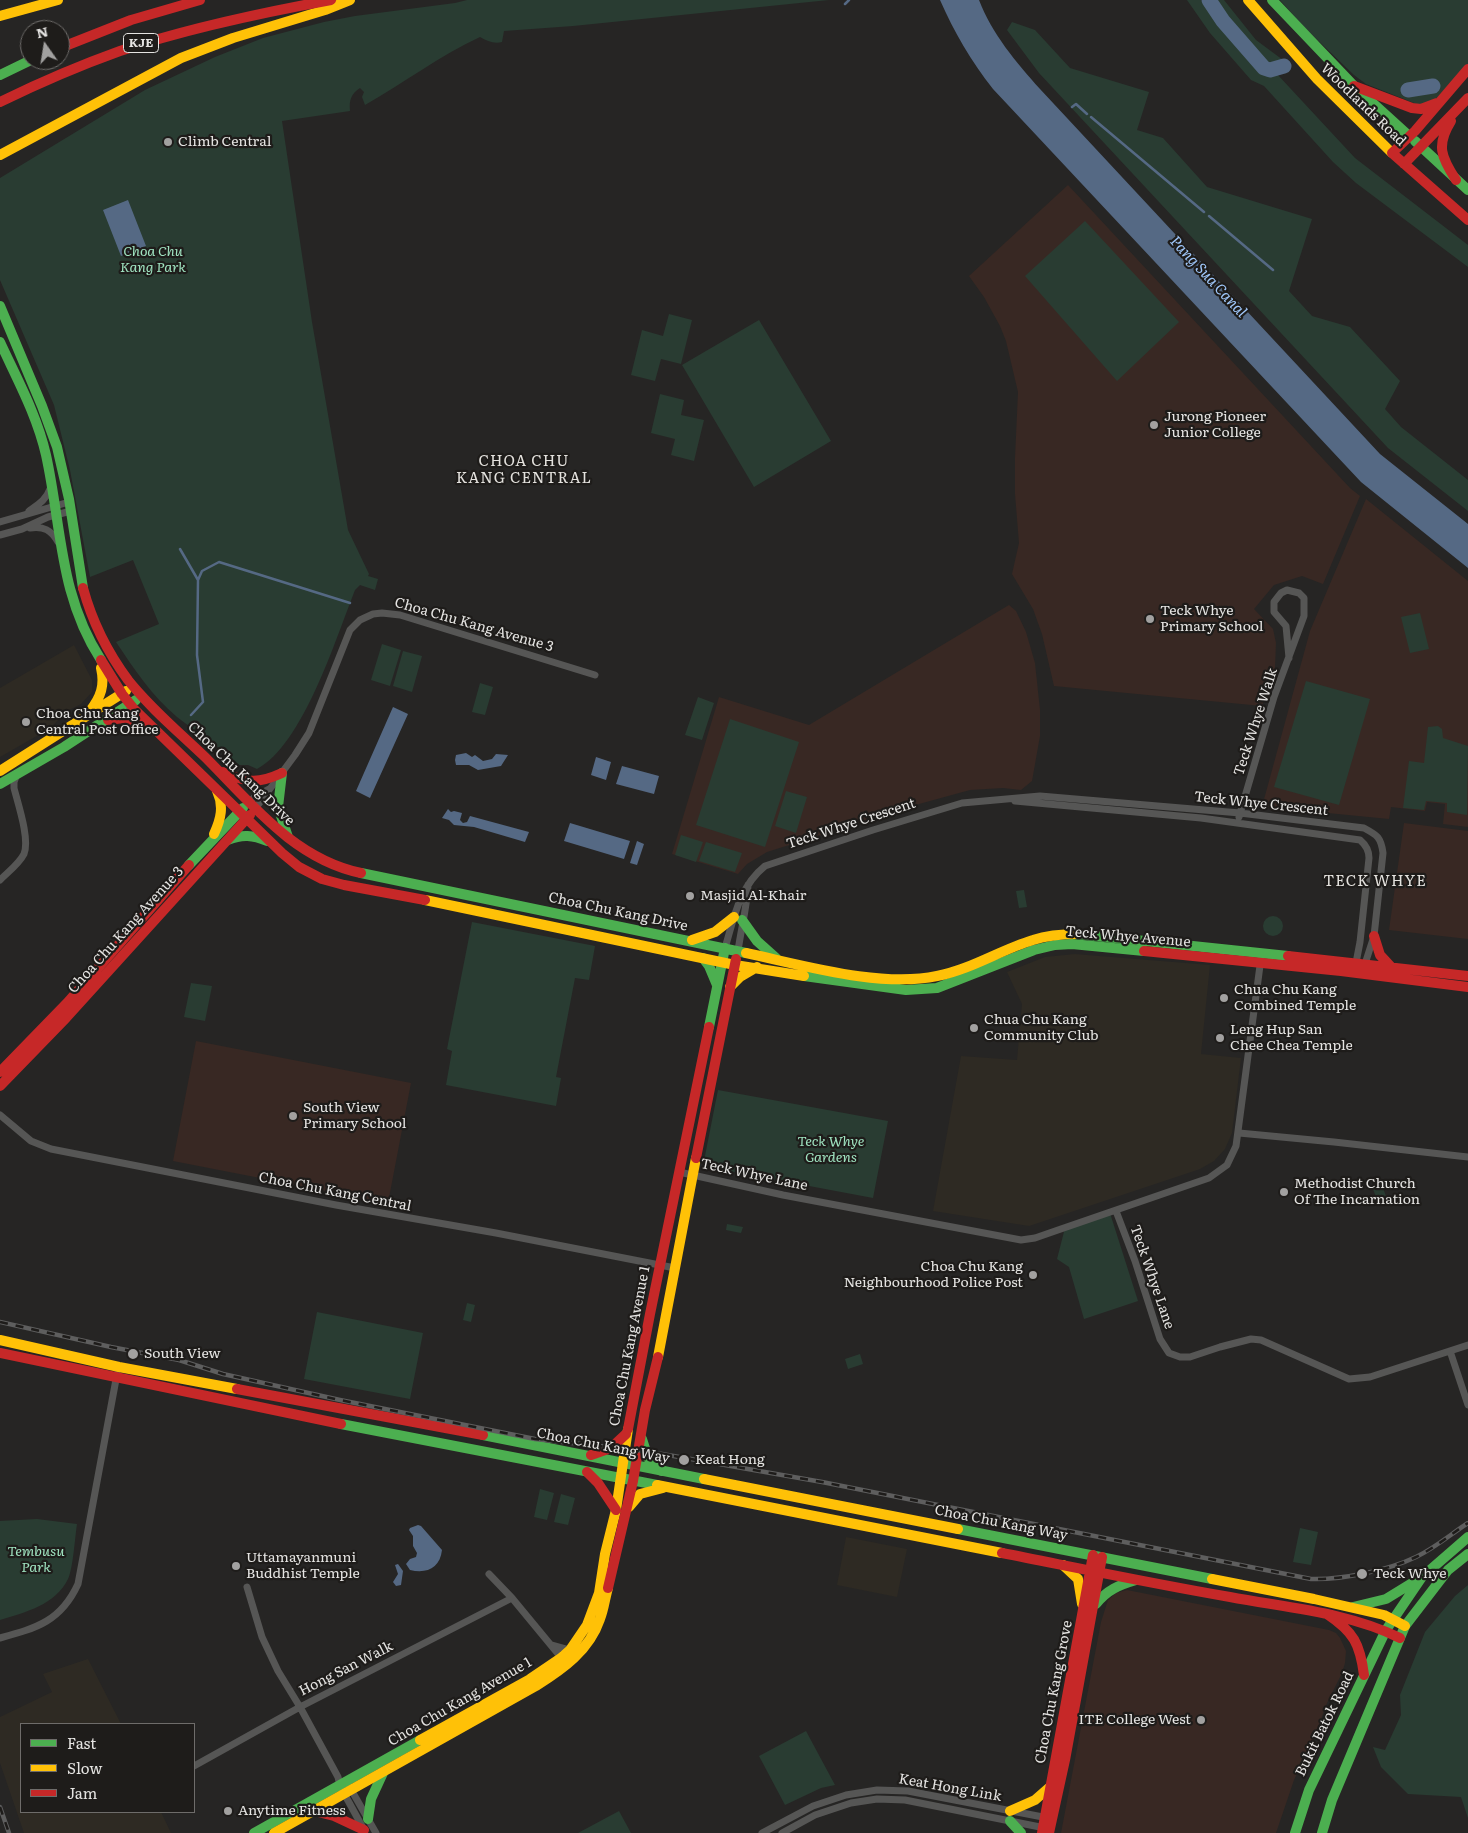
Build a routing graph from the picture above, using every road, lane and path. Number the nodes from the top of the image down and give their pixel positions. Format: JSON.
{"nodes":[{"id":1,"x":58,"y":0,"type":"edge"},
{"id":2,"x":200,"y":0,"type":"edge"},
{"id":3,"x":330,"y":0,"type":"edge"},
{"id":4,"x":350,"y":0,"type":"edge"},
{"id":5,"x":1248,"y":0,"type":"edge"},
{"id":6,"x":1272,"y":0,"type":"edge"},
{"id":7,"x":0,"y":16,"type":"edge"},
{"id":8,"x":70,"y":44,"type":"edge"},
{"id":9,"x":20,"y":65,"type":"edge"},
{"id":10,"x":1468,"y":69,"type":"edge"},
{"id":11,"x":0,"y":75,"type":"edge"},
{"id":12,"x":1354,"y":86,"type":"junction"},
{"id":13,"x":1466,"y":100,"type":"edge"},
{"id":14,"x":1442,"y":101,"type":"junction"},
{"id":15,"x":0,"y":102,"type":"edge"},
{"id":16,"x":1409,"y":136,"type":"junction"},
{"id":17,"x":1421,"y":146,"type":"junction"},
{"id":18,"x":1392,"y":153,"type":"junction"},
{"id":19,"x":0,"y":155,"type":"edge"},
{"id":20,"x":1404,"y":164,"type":"junction"},
{"id":21,"x":1456,"y":180,"type":"junction"},
{"id":22,"x":1468,"y":190,"type":"edge"},
{"id":23,"x":1468,"y":220,"type":"edge"},
{"id":24,"x":0,"y":306,"type":"edge"},
{"id":25,"x":0,"y":342,"type":"edge"},
{"id":26,"x":51,"y":486,"type":"junction"},
{"id":27,"x":70,"y":507,"type":"junction"},
{"id":28,"x":55,"y":510,"type":"junction"},
{"id":29,"x":23,"y":516,"type":"junction"},
{"id":30,"x":0,"y":522,"type":"edge"},
{"id":31,"x":22,"y":529,"type":"junction"},
{"id":32,"x":0,"y":535,"type":"edge"},
{"id":33,"x":62,"y":549,"type":"junction"},
{"id":34,"x":82,"y":584,"type":"junction"},
{"id":35,"x":71,"y":596,"type":"junction"},
{"id":36,"x":1290,"y":658,"type":"junction"},
{"id":37,"x":100,"y":659,"type":"junction"},
{"id":38,"x":595,"y":675,"type":"dead end"},
{"id":39,"x":133,"y":686,"type":"junction"},
{"id":40,"x":122,"y":694,"type":"junction"},
{"id":41,"x":141,"y":696,"type":"junction"},
{"id":42,"x":130,"y":704,"type":"junction"},
{"id":43,"x":81,"y":721,"type":"junction"},
{"id":44,"x":102,"y":722,"type":"junction"},
{"id":45,"x":159,"y":732,"type":"junction"},
{"id":46,"x":217,"y":769,"type":"junction"},
{"id":47,"x":0,"y":771,"type":"edge"},
{"id":48,"x":282,"y":773,"type":"junction"},
{"id":49,"x":17,"y":774,"type":"junction"},
{"id":50,"x":0,"y":784,"type":"edge"},
{"id":51,"x":215,"y":786,"type":"junction"},
{"id":52,"x":999,"y":799,"type":"junction"},
{"id":53,"x":252,"y":806,"type":"junction"},
{"id":54,"x":1240,"y":813,"type":"junction"},
{"id":55,"x":243,"y":816,"type":"junction"},
{"id":56,"x":1237,"y":822,"type":"junction"},
{"id":57,"x":288,"y":837,"type":"junction"},
{"id":58,"x":226,"y":841,"type":"junction"},
{"id":59,"x":210,"y":842,"type":"junction"},
{"id":60,"x":274,"y":844,"type":"junction"},
{"id":61,"x":0,"y":880,"type":"edge"},
{"id":62,"x":738,"y":919,"type":"junction"},
{"id":63,"x":1374,"y":936,"type":"junction"},
{"id":64,"x":689,"y":941,"type":"junction"},
{"id":65,"x":724,"y":948,"type":"junction"},
{"id":66,"x":738,"y":951,"type":"junction"},
{"id":67,"x":703,"y":958,"type":"junction"},
{"id":68,"x":776,"y":958,"type":"junction"},
{"id":69,"x":1261,"y":958,"type":"junction"},
{"id":70,"x":721,"y":962,"type":"junction"},
{"id":71,"x":735,"y":965,"type":"junction"},
{"id":72,"x":757,"y":968,"type":"junction"},
{"id":73,"x":1392,"y":968,"type":"junction"},
{"id":74,"x":1359,"y":969,"type":"junction"},
{"id":75,"x":1468,"y":976,"type":"edge"},
{"id":76,"x":717,"y":986,"type":"junction"},
{"id":77,"x":1468,"y":987,"type":"edge"},
{"id":78,"x":730,"y":988,"type":"junction"},
{"id":79,"x":0,"y":1072,"type":"edge"},
{"id":80,"x":0,"y":1086,"type":"edge"},
{"id":81,"x":0,"y":1115,"type":"edge"},
{"id":82,"x":1239,"y":1133,"type":"junction"},
{"id":83,"x":1468,"y":1157,"type":"edge"},
{"id":84,"x":679,"y":1172,"type":"junction"},
{"id":85,"x":693,"y":1175,"type":"junction"},
{"id":86,"x":1116,"y":1211,"type":"junction"},
{"id":87,"x":660,"y":1266,"type":"junction"},
{"id":88,"x":675,"y":1268,"type":"junction"},
{"id":89,"x":0,"y":1340,"type":"edge"},
{"id":90,"x":1468,"y":1345,"type":"edge"},
{"id":91,"x":1450,"y":1351,"type":"junction"},
{"id":92,"x":0,"y":1353,"type":"edge"},
{"id":93,"x":119,"y":1366,"type":"junction"},
{"id":94,"x":116,"y":1379,"type":"junction"},
{"id":95,"x":1468,"y":1405,"type":"edge"},
{"id":96,"x":628,"y":1431,"type":"junction"},
{"id":97,"x":641,"y":1433,"type":"junction"},
{"id":98,"x":587,"y":1456,"type":"junction"},
{"id":99,"x":623,"y":1464,"type":"junction"},
{"id":100,"x":636,"y":1466,"type":"junction"},
{"id":101,"x":588,"y":1472,"type":"junction"},
{"id":102,"x":661,"y":1472,"type":"junction"},
{"id":103,"x":620,"y":1478,"type":"junction"},
{"id":104,"x":633,"y":1480,"type":"junction"},
{"id":105,"x":669,"y":1487,"type":"junction"},
{"id":106,"x":620,"y":1511,"type":"junction"},
{"id":107,"x":1468,"y":1537,"type":"edge"},
{"id":108,"x":1468,"y":1554,"type":"edge"},
{"id":109,"x":1098,"y":1556,"type":"junction"},
{"id":110,"x":1062,"y":1564,"type":"junction"},
{"id":111,"x":1096,"y":1571,"type":"junction"},
{"id":112,"x":489,"y":1574,"type":"dead end"},
{"id":113,"x":1422,"y":1577,"type":"junction"},
{"id":114,"x":1139,"y":1579,"type":"junction"},
{"id":115,"x":247,"y":1587,"type":"dead end"},
{"id":116,"x":512,"y":1598,"type":"junction"},
{"id":117,"x":1094,"y":1606,"type":"junction"},
{"id":118,"x":1353,"y":1607,"type":"junction"},
{"id":119,"x":1083,"y":1612,"type":"junction"},
{"id":120,"x":1327,"y":1614,"type":"junction"},
{"id":121,"x":1393,"y":1620,"type":"junction"},
{"id":122,"x":1405,"y":1626,"type":"junction"},
{"id":123,"x":1386,"y":1630,"type":"junction"},
{"id":124,"x":0,"y":1638,"type":"edge"},
{"id":125,"x":1400,"y":1638,"type":"junction"},
{"id":126,"x":552,"y":1645,"type":"junction"},
{"id":127,"x":570,"y":1650,"type":"junction"},
{"id":128,"x":564,"y":1661,"type":"junction"},
{"id":129,"x":1364,"y":1675,"type":"junction"},
{"id":130,"x":300,"y":1707,"type":"junction"},
{"id":131,"x":195,"y":1765,"type":"edge"},
{"id":132,"x":384,"y":1772,"type":"junction"},
{"id":133,"x":344,"y":1786,"type":"junction"},
{"id":134,"x":1051,"y":1786,"type":"junction"},
{"id":135,"x":314,"y":1811,"type":"junction"},
{"id":136,"x":1010,"y":1816,"type":"junction"},
{"id":137,"x":368,"y":1819,"type":"junction"},
{"id":138,"x":1047,"y":1826,"type":"edge"},
{"id":139,"x":365,"y":1832,"type":"edge"},
{"id":140,"x":254,"y":1833,"type":"edge"},
{"id":141,"x":274,"y":1833,"type":"edge"},
{"id":142,"x":376,"y":1833,"type":"edge"},
{"id":143,"x":762,"y":1833,"type":"edge"},
{"id":144,"x":782,"y":1833,"type":"edge"},
{"id":145,"x":1021,"y":1833,"type":"edge"},
{"id":146,"x":1295,"y":1833,"type":"edge"},
{"id":147,"x":1322,"y":1833,"type":"edge"}],
"edges":[{"from":1,"to":7,"type":"main road"},
{"from":2,"to":8,"type":"main road","number":"KJE"},
{"from":3,"to":15,"type":"main road","number":"KJE"},
{"from":4,"to":19,"type":"main road"},
{"from":5,"to":18,"type":"main road","name":"Woodlands Road"},
{"from":6,"to":12,"type":"main road","name":"Woodlands Road"},
{"from":9,"to":11,"type":"main road"},
{"from":10,"to":14,"type":"main road"},
{"from":12,"to":14,"type":"main road"},
{"from":12,"to":16,"type":"main road","name":"Woodlands Road"},
{"from":13,"to":17,"type":"main road"},
{"from":13,"to":21,"type":"main road"},
{"from":14,"to":16,"type":"main road"},
{"from":16,"to":17,"type":"main road","name":"Woodlands Road"},
{"from":16,"to":18,"type":"main road"},
{"from":17,"to":20,"type":"main road"},
{"from":17,"to":21,"type":"main road","name":"Woodlands Road"},
{"from":18,"to":20,"type":"main road","name":"Woodlands Road"},
{"from":20,"to":23,"type":"main road","name":"Woodlands Road"},
{"from":21,"to":22,"type":"main road","name":"Woodlands Road"},
{"from":24,"to":27,"type":"main road","name":"Choa Chu Kang Drive"},
{"from":25,"to":26,"type":"main road","name":"Choa Chu Kang Drive"},
{"from":26,"to":28,"type":"main road","name":"Choa Chu Kang Drive"},
{"from":26,"to":29,"type":"street"},
{"from":27,"to":28,"type":"street"},
{"from":27,"to":34,"type":"main road","name":"Choa Chu Kang Drive"},
{"from":28,"to":29,"type":"street"},
{"from":28,"to":31,"type":"street"},
{"from":28,"to":33,"type":"main road","name":"Choa Chu Kang Drive"},
{"from":29,"to":30,"type":"street"},
{"from":31,"to":32,"type":"street"},
{"from":31,"to":33,"type":"street"},
{"from":33,"to":35,"type":"main road","name":"Choa Chu Kang Drive"},
{"from":34,"to":35,"type":"main road"},
{"from":34,"to":39,"type":"main road","name":"Choa Chu Kang Drive"},
{"from":35,"to":37,"type":"main road","name":"Choa Chu Kang Drive"},
{"from":36,"to":36,"type":"street","name":"Teck Whye Walk"},
{"from":36,"to":54,"type":"street","name":"Teck Whye Walk"},
{"from":37,"to":40,"type":"main road","name":"Choa Chu Kang Drive"},
{"from":37,"to":43,"type":"main road"},
{"from":38,"to":48,"type":"street","name":"Choa Chu Kang Avenue 3"},
{"from":39,"to":40,"type":"main road"},
{"from":39,"to":41,"type":"main road","name":"Choa Chu Kang Drive"},
{"from":40,"to":42,"type":"main road","name":"Choa Chu Kang Drive"},
{"from":40,"to":43,"type":"main road"},
{"from":41,"to":42,"type":"main road"},
{"from":41,"to":46,"type":"main road","name":"Choa Chu Kang Drive"},
{"from":42,"to":44,"type":"main road"},
{"from":42,"to":45,"type":"main road","name":"Choa Chu Kang Drive"},
{"from":43,"to":47,"type":"main road"},
{"from":44,"to":45,"type":"main road"},
{"from":44,"to":49,"type":"main road"},
{"from":45,"to":51,"type":"main road","name":"Choa Chu Kang Drive"},
{"from":46,"to":48,"type":"main road"},
{"from":46,"to":53,"type":"main road","name":"Choa Chu Kang Drive"},
{"from":48,"to":53,"type":"street","name":"Choa Chu Kang Avenue 3"},
{"from":48,"to":57,"type":"main road"},
{"from":49,"to":50,"type":"main road"},
{"from":49,"to":61,"type":"street"},
{"from":51,"to":55,"type":"main road","name":"Choa Chu Kang Drive"},
{"from":51,"to":59,"type":"main road"},
{"from":52,"to":54,"type":"street","name":"Teck Whye Crescent"},
{"from":52,"to":56,"type":"street","name":"Teck Whye Crescent"},
{"from":52,"to":62,"type":"street","name":"Teck Whye Crescent"},
{"from":53,"to":55,"type":"main road","name":"Choa Chu Kang Avenue 3"},
{"from":53,"to":57,"type":"main road","name":"Choa Chu Kang Drive"},
{"from":54,"to":56,"type":"street","name":"Teck Whye Walk"},
{"from":54,"to":63,"type":"street","name":"Teck Whye Crescent"},
{"from":55,"to":58,"type":"main road","name":"Choa Chu Kang Avenue 3"},
{"from":55,"to":59,"type":"main road","name":"Choa Chu Kang Avenue 3"},
{"from":55,"to":60,"type":"main road","name":"Choa Chu Kang Drive"},
{"from":56,"to":74,"type":"street","name":"Teck Whye Crescent"},
{"from":57,"to":64,"type":"main road","name":"Choa Chu Kang Drive"},
{"from":58,"to":60,"type":"main road"},
{"from":58,"to":80,"type":"main road","name":"Choa Chu Kang Avenue 3"},
{"from":59,"to":79,"type":"main road","name":"Choa Chu Kang Avenue 3"},
{"from":60,"to":67,"type":"main road","name":"Choa Chu Kang Drive"},
{"from":62,"to":64,"type":"main road"},
{"from":62,"to":65,"type":"street","name":"Teck Whye Crescent"},
{"from":62,"to":66,"type":"street","name":"Teck Whye Crescent"},
{"from":62,"to":68,"type":"main road"},
{"from":63,"to":73,"type":"main road"},
{"from":63,"to":74,"type":"street","name":"Teck Whye Crescent"},
{"from":64,"to":65,"type":"main road","name":"Choa Chu Kang Drive"},
{"from":65,"to":66,"type":"main road","name":"Choa Chu Kang Drive"},
{"from":65,"to":70,"type":"main road","name":"Choa Chu Kang Avenue 1"},
{"from":66,"to":68,"type":"main road","name":"Teck Whye Avenue"},
{"from":66,"to":71,"type":"main road","name":"Choa Chu Kang Avenue 1"},
{"from":67,"to":70,"type":"main road","name":"Choa Chu Kang Drive"},
{"from":67,"to":76,"type":"main road"},
{"from":68,"to":69,"type":"main road","name":"Teck Whye Avenue"},
{"from":69,"to":72,"type":"main road","name":"Teck Whye Avenue"},
{"from":69,"to":74,"type":"main road","name":"Teck Whye Avenue"},
{"from":69,"to":82,"type":"street","name":"Teck Whye Lane"},
{"from":70,"to":71,"type":"main road","name":"Choa Chu Kang Drive"},
{"from":70,"to":76,"type":"main road","name":"Choa Chu Kang Avenue 1"},
{"from":71,"to":72,"type":"main road","name":"Teck Whye Avenue"},
{"from":71,"to":78,"type":"main road","name":"Choa Chu Kang Avenue 1"},
{"from":72,"to":78,"type":"main road"},
{"from":73,"to":74,"type":"main road","name":"Teck Whye Avenue"},
{"from":73,"to":75,"type":"main road","name":"Teck Whye Avenue"},
{"from":74,"to":77,"type":"main road","name":"Teck Whye Avenue"},
{"from":76,"to":84,"type":"main road","name":"Choa Chu Kang Avenue 1"},
{"from":78,"to":85,"type":"main road","name":"Choa Chu Kang Avenue 1"},
{"from":81,"to":87,"type":"street","name":"Choa Chu Kang Central"},
{"from":82,"to":83,"type":"street"},
{"from":82,"to":86,"type":"street","name":"Teck Whye Lane"},
{"from":84,"to":85,"type":"street","name":"Teck Whye Lane"},
{"from":84,"to":87,"type":"main road","name":"Choa Chu Kang Avenue 1"},
{"from":85,"to":86,"type":"street","name":"Teck Whye Lane"},
{"from":85,"to":88,"type":"main road","name":"Choa Chu Kang Avenue 1"},
{"from":86,"to":91,"type":"street","name":"Teck Whye Lane"},
{"from":87,"to":88,"type":"street","name":"Choa Chu Kang Central"},
{"from":87,"to":96,"type":"main road","name":"Choa Chu Kang Avenue 1"},
{"from":88,"to":97,"type":"main road","name":"Choa Chu Kang Avenue 1"},
{"from":89,"to":93,"type":"main road","name":"Choa Chu Kang Way"},
{"from":90,"to":91,"type":"street","name":"Teck Whye Lane"},
{"from":91,"to":95,"type":"street"},
{"from":92,"to":94,"type":"main road","name":"Choa Chu Kang Way"},
{"from":93,"to":94,"type":"street"},
{"from":93,"to":98,"type":"main road","name":"Choa Chu Kang Way"},
{"from":94,"to":101,"type":"main road","name":"Choa Chu Kang Way"},
{"from":94,"to":124,"type":"street"},
{"from":96,"to":98,"type":"main road"},
{"from":96,"to":99,"type":"main road","name":"Choa Chu Kang Avenue 1"},
{"from":97,"to":100,"type":"main road","name":"Choa Chu Kang Avenue 1"},
{"from":97,"to":102,"type":"main road"},
{"from":98,"to":99,"type":"main road","name":"Choa Chu Kang Way"},
{"from":99,"to":100,"type":"main road","name":"Choa Chu Kang Way"},
{"from":99,"to":103,"type":"main road","name":"Choa Chu Kang Avenue 1"},
{"from":100,"to":102,"type":"main road","name":"Choa Chu Kang Way"},
{"from":100,"to":104,"type":"main road","name":"Choa Chu Kang Avenue 1"},
{"from":101,"to":103,"type":"main road","name":"Choa Chu Kang Way"},
{"from":101,"to":106,"type":"main road"},
{"from":102,"to":109,"type":"main road","name":"Choa Chu Kang Way"},
{"from":103,"to":104,"type":"main road","name":"Choa Chu Kang Way"},
{"from":103,"to":106,"type":"main road","name":"Choa Chu Kang Avenue 1"},
{"from":104,"to":105,"type":"main road","name":"Choa Chu Kang Way"},
{"from":104,"to":106,"type":"main road","name":"Choa Chu Kang Avenue 1"},
{"from":105,"to":106,"type":"main road"},
{"from":105,"to":110,"type":"main road","name":"Choa Chu Kang Way"},
{"from":106,"to":127,"type":"main road","name":"Choa Chu Kang Avenue 1"},
{"from":106,"to":128,"type":"main road","name":"Choa Chu Kang Avenue 1"},
{"from":107,"to":113,"type":"main road"},
{"from":108,"to":122,"type":"main road"},
{"from":109,"to":111,"type":"main road","name":"Choa Chu Kang Grove"},
{"from":109,"to":118,"type":"main road","name":"Choa Chu Kang Way"},
{"from":110,"to":111,"type":"main road","name":"Choa Chu Kang Way"},
{"from":110,"to":119,"type":"main road"},
{"from":111,"to":114,"type":"main road","name":"Choa Chu Kang Way"},
{"from":111,"to":117,"type":"main road","name":"Choa Chu Kang Grove"},
{"from":111,"to":119,"type":"main road","name":"Choa Chu Kang Grove"},
{"from":112,"to":116,"type":"street"},
{"from":113,"to":118,"type":"main road"},
{"from":113,"to":121,"type":"main road","name":"Bukit Batok Road"},
{"from":114,"to":117,"type":"main road"},
{"from":114,"to":120,"type":"main road","name":"Choa Chu Kang Way"},
{"from":115,"to":130,"type":"street"},
{"from":116,"to":126,"type":"street"},
{"from":116,"to":130,"type":"street","name":"Hong San Walk"},
{"from":117,"to":138,"type":"main road","name":"Choa Chu Kang Grove"},
{"from":118,"to":121,"type":"main road","name":"Choa Chu Kang Way"},
{"from":119,"to":134,"type":"main road","name":"Choa Chu Kang Grove"},
{"from":120,"to":123,"type":"main road","name":"Choa Chu Kang Way"},
{"from":120,"to":129,"type":"main road"},
{"from":121,"to":122,"type":"main road","name":"Choa Chu Kang Way"},
{"from":121,"to":123,"type":"main road","name":"Bukit Batok Road"},
{"from":122,"to":125,"type":"main road"},
{"from":123,"to":125,"type":"main road","name":"Choa Chu Kang Way"},
{"from":123,"to":129,"type":"main road","name":"Bukit Batok Road"},
{"from":125,"to":147,"type":"main road"},
{"from":126,"to":127,"type":"street"},
{"from":126,"to":128,"type":"street"},
{"from":127,"to":128,"type":"main road","name":"Choa Chu Kang Avenue 1"},
{"from":128,"to":132,"type":"main road","name":"Choa Chu Kang Avenue 1"},
{"from":128,"to":133,"type":"main road","name":"Choa Chu Kang Avenue 1"},
{"from":129,"to":146,"type":"main road","name":"Bukit Batok Road"},
{"from":130,"to":131,"type":"street","name":"Hong San Walk"},
{"from":130,"to":133,"type":"street"},
{"from":132,"to":133,"type":"main road","name":"Choa Chu Kang Avenue 1"},
{"from":132,"to":137,"type":"main road"},
{"from":133,"to":135,"type":"main road","name":"Choa Chu Kang Avenue 1"},
{"from":133,"to":137,"type":"street"},
{"from":133,"to":139,"type":"street"},
{"from":133,"to":140,"type":"main road","name":"Choa Chu Kang Avenue 1"},
{"from":134,"to":136,"type":"main road"},
{"from":134,"to":138,"type":"main road","name":"Choa Chu Kang Grove"},
{"from":135,"to":139,"type":"main road"},
{"from":135,"to":141,"type":"main road","name":"Choa Chu Kang Avenue 1"},
{"from":136,"to":138,"type":"street","name":"Keat Hong Link"},
{"from":136,"to":143,"type":"street","name":"Keat Hong Link"},
{"from":136,"to":144,"type":"street","name":"Keat Hong Link"},
{"from":136,"to":145,"type":"main road"},
{"from":137,"to":142,"type":"street"}]}
